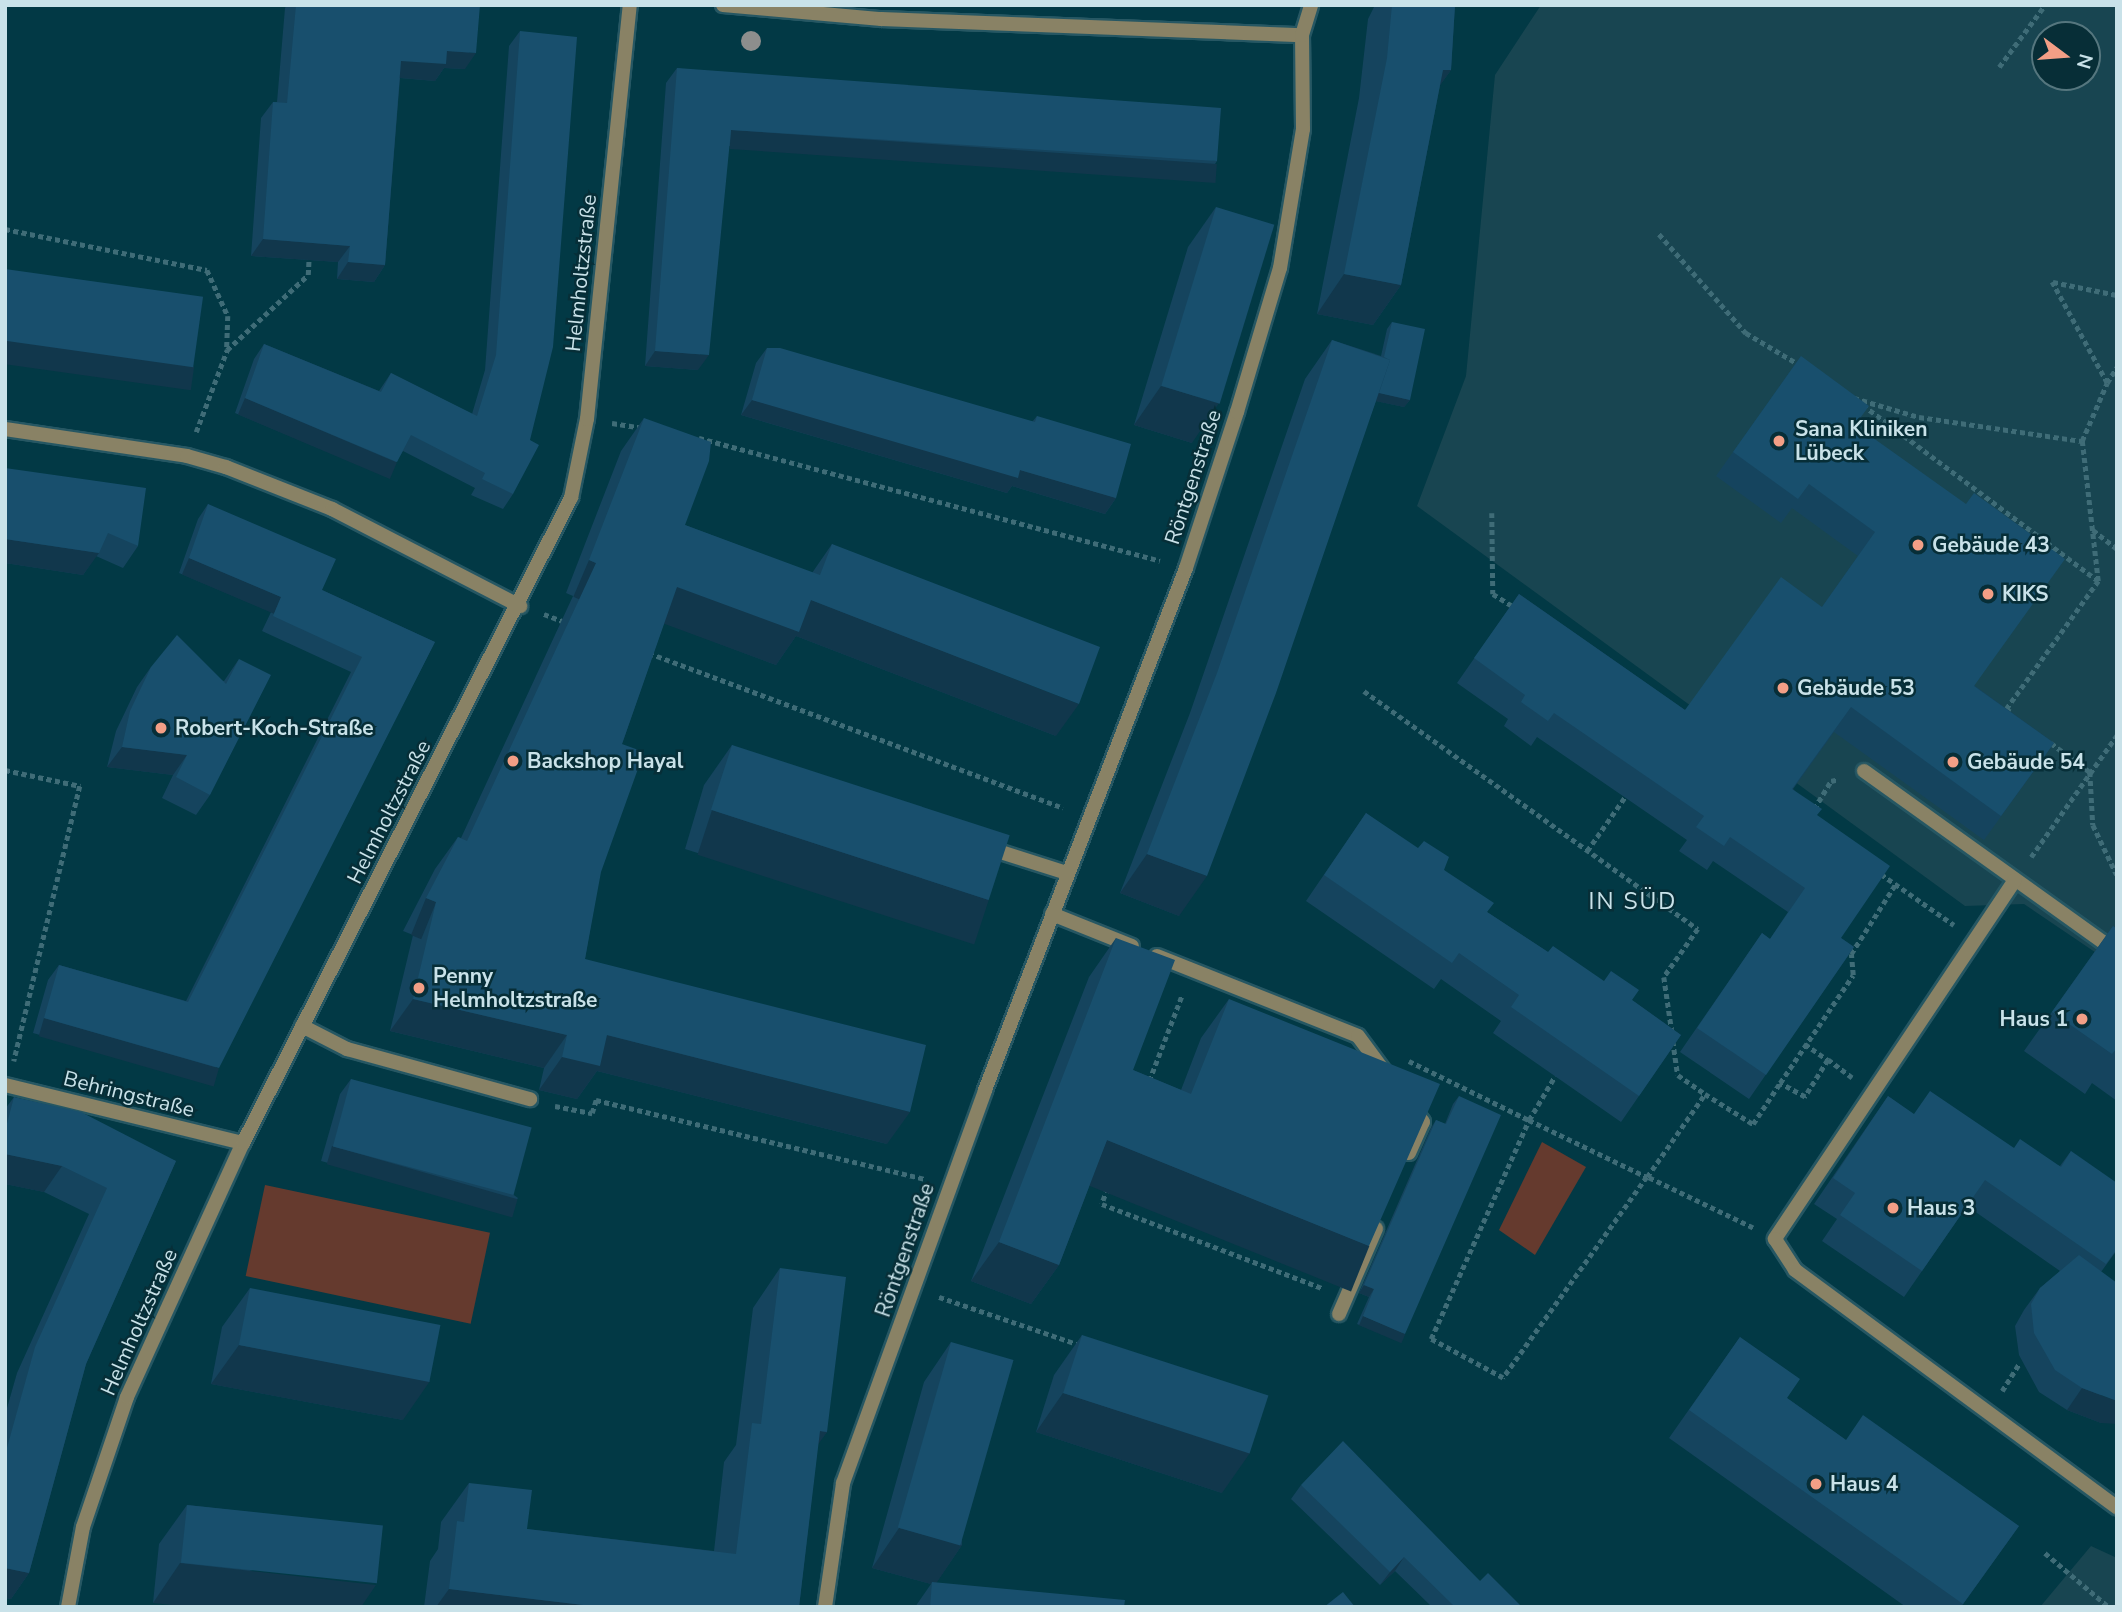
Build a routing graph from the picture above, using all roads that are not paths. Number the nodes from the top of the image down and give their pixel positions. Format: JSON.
{"nodes":[{"id":1,"x":631,"y":5,"type":"edge"},
{"id":2,"x":723,"y":5,"type":"edge"},
{"id":3,"x":1311,"y":5,"type":"edge"},
{"id":4,"x":1302,"y":35,"type":"junction"},
{"id":5,"x":5,"y":429,"type":"edge"},
{"id":6,"x":520,"y":606,"type":"junction"},
{"id":7,"x":1864,"y":771,"type":"dead end"},
{"id":8,"x":976,"y":845,"type":"edge"},
{"id":9,"x":1067,"y":873,"type":"junction"},
{"id":10,"x":2015,"y":880,"type":"junction"},
{"id":11,"x":1052,"y":914,"type":"junction"},
{"id":12,"x":2117,"y":953,"type":"edge"},
{"id":13,"x":302,"y":1026,"type":"junction"},
{"id":14,"x":7,"y":1086,"type":"edge"},
{"id":15,"x":530,"y":1100,"type":"dead end"},
{"id":16,"x":243,"y":1143,"type":"junction"},
{"id":17,"x":1401,"y":1172,"type":"edge"},
{"id":18,"x":1384,"y":1210,"type":"edge"},
{"id":19,"x":1339,"y":1314,"type":"dead end"},
{"id":20,"x":2117,"y":1507,"type":"edge"},
{"id":21,"x":68,"y":1607,"type":"edge"},
{"id":22,"x":825,"y":1607,"type":"edge"}],
"edges":[{"from":1,"to":6,"type":"street","name":"Helmholtzstraße"},
{"from":2,"to":4,"type":"street"},
{"from":3,"to":4,"type":"street","name":"Röntgenstraße"},
{"from":4,"to":9,"type":"street","name":"Röntgenstraße"},
{"from":5,"to":6,"type":"street"},
{"from":6,"to":13,"type":"street","name":"Helmholtzstraße"},
{"from":7,"to":10,"type":"street"},
{"from":8,"to":9,"type":"street"},
{"from":9,"to":11,"type":"street","name":"Röntgenstraße"},
{"from":10,"to":12,"type":"street"},
{"from":10,"to":20,"type":"street"},
{"from":11,"to":17,"type":"street"},
{"from":11,"to":22,"type":"street","name":"Röntgenstraße"},
{"from":13,"to":15,"type":"street"},
{"from":13,"to":16,"type":"street","name":"Helmholtzstraße"},
{"from":14,"to":16,"type":"street","name":"Behringstraße"},
{"from":16,"to":21,"type":"street","name":"Helmholtzstraße"},
{"from":18,"to":19,"type":"street"}]}
